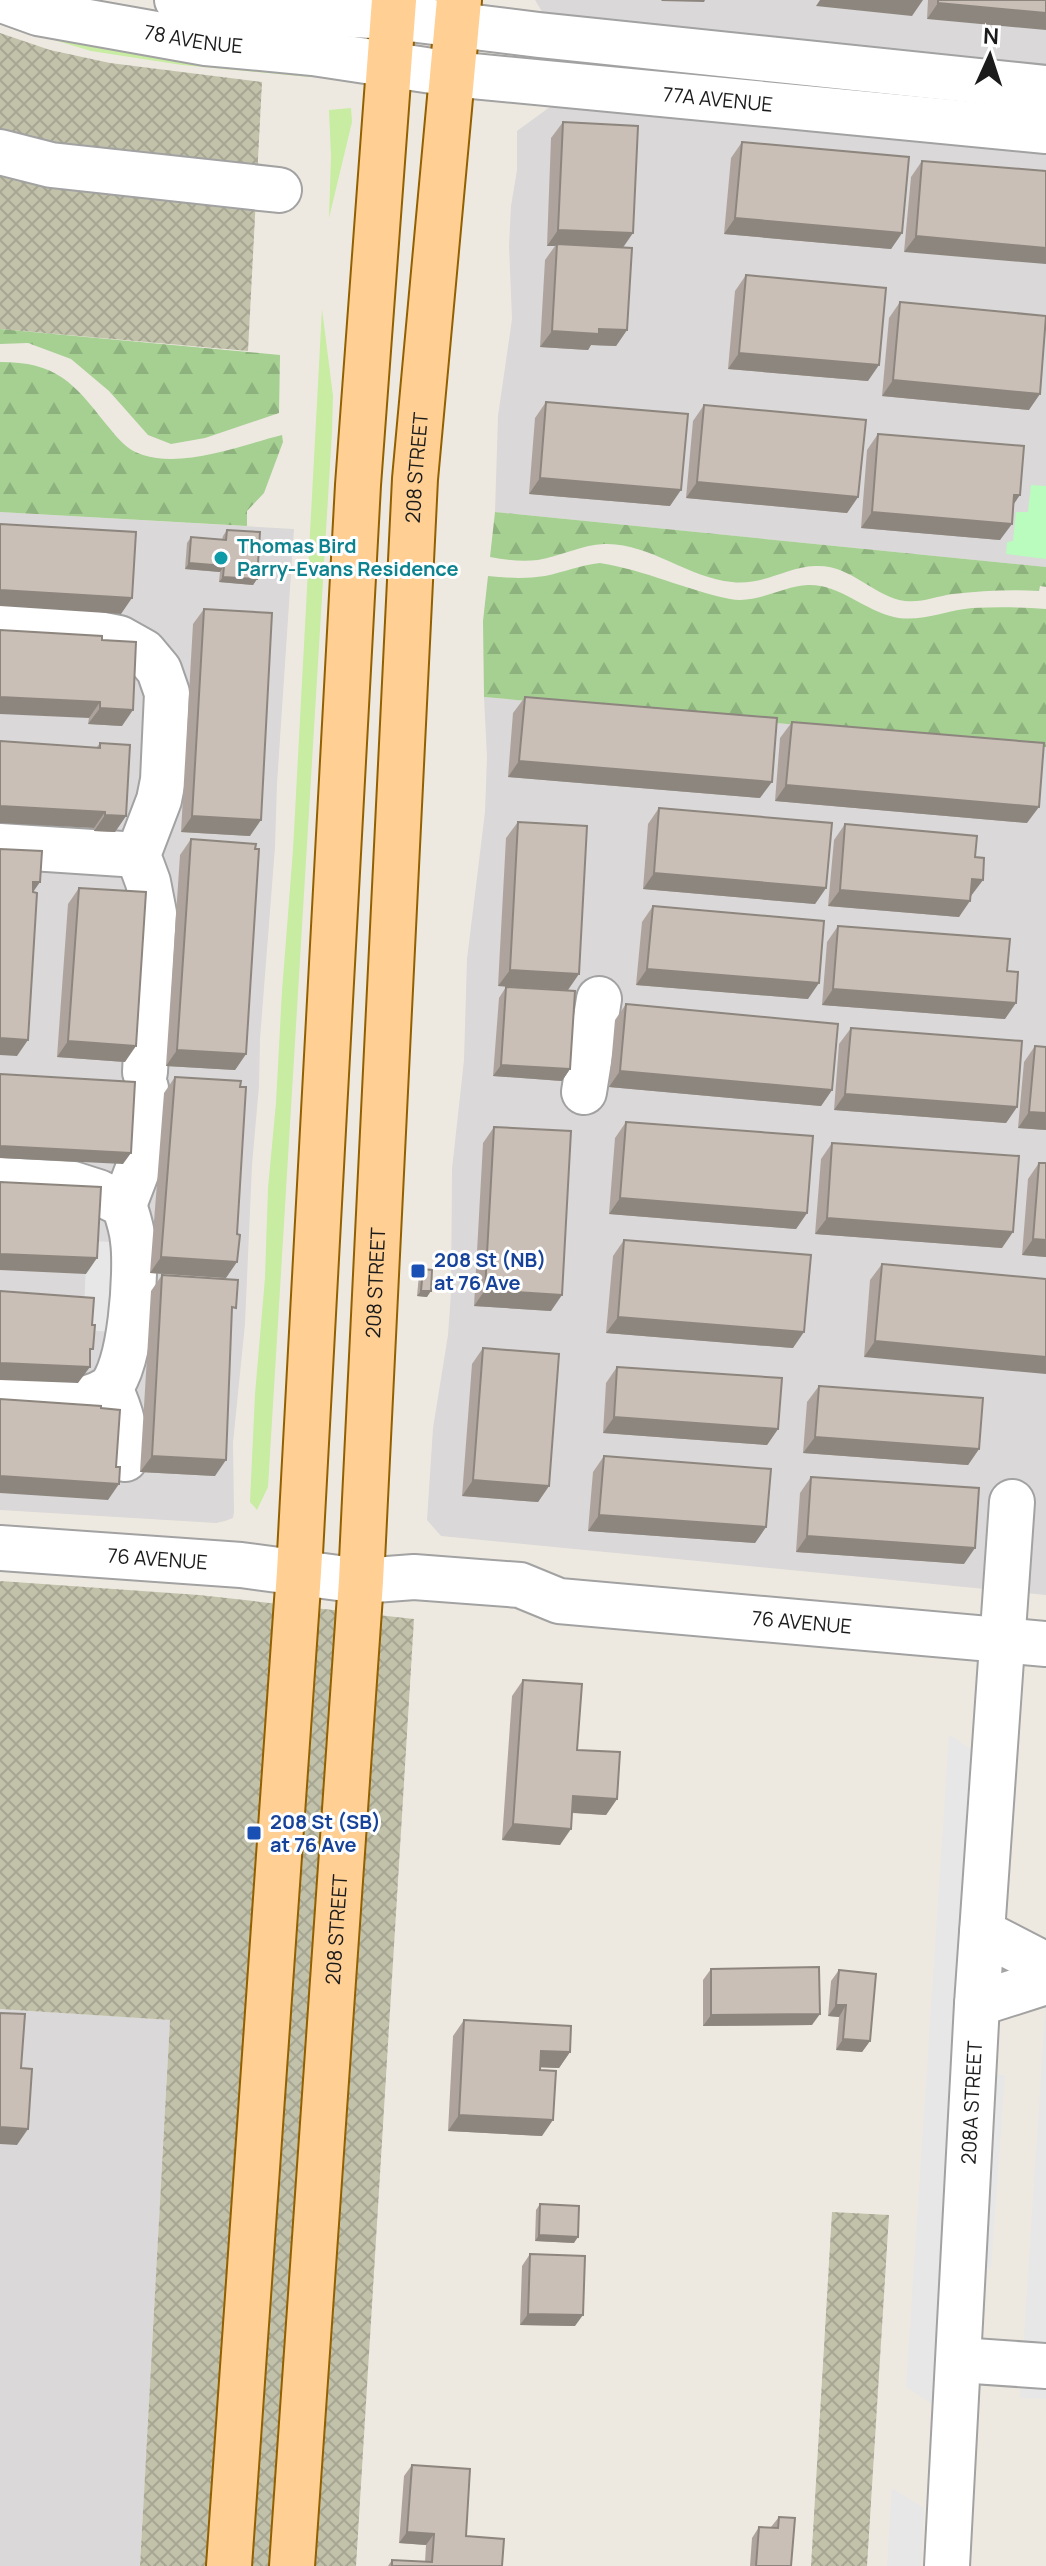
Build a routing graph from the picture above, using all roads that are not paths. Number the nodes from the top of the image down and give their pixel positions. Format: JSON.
{"nodes":[{"id":1,"x":2,"y":0,"type":"edge"},
{"id":2,"x":177,"y":0,"type":"edge"},
{"id":3,"x":394,"y":8,"type":"edge"},
{"id":4,"x":458,"y":13,"type":"edge"},
{"id":5,"x":390,"y":65,"type":"junction"},
{"id":6,"x":452,"y":74,"type":"junction"},
{"id":7,"x":1046,"y":88,"type":"edge"},
{"id":8,"x":1046,"y":131,"type":"edge"},
{"id":9,"x":5,"y":164,"type":"edge"},
{"id":10,"x":279,"y":190,"type":"dead end"},
{"id":11,"x":0,"y":627,"type":"edge"},
{"id":12,"x":0,"y":846,"type":"edge"},
{"id":13,"x":138,"y":855,"type":"junction"},
{"id":14,"x":599,"y":999,"type":"dead end"},
{"id":15,"x":584,"y":1092,"type":"dead end"},
{"id":16,"x":0,"y":1180,"type":"edge"},
{"id":17,"x":124,"y":1205,"type":"junction"},
{"id":18,"x":110,"y":1388,"type":"junction"},
{"id":19,"x":0,"y":1397,"type":"edge"},
{"id":20,"x":125,"y":1459,"type":"dead end"},
{"id":21,"x":1012,"y":1502,"type":"dead end"},
{"id":22,"x":0,"y":1548,"type":"edge"},
{"id":23,"x":299,"y":1572,"type":"junction"},
{"id":24,"x":361,"y":1581,"type":"junction"},
{"id":25,"x":1002,"y":1639,"type":"junction"},
{"id":26,"x":1046,"y":1644,"type":"edge"},
{"id":27,"x":982,"y":1932,"type":"junction"},
{"id":28,"x":1046,"y":1965,"type":"edge"},
{"id":29,"x":1046,"y":1982,"type":"edge"},
{"id":30,"x":977,"y":2004,"type":"junction"},
{"id":31,"x":959,"y":2360,"type":"junction"},
{"id":32,"x":1046,"y":2366,"type":"edge"},
{"id":33,"x":229,"y":2566,"type":"edge"},
{"id":34,"x":292,"y":2566,"type":"edge"},
{"id":35,"x":947,"y":2566,"type":"edge"}],
"edges":[{"from":1,"to":5,"type":"street","name":"78 AVENUE"},
{"from":2,"to":3,"type":"street","name":"78 AVENUE"},
{"from":3,"to":4,"type":"street"},
{"from":3,"to":5,"type":"main road"},
{"from":4,"to":6,"type":"main road","name":"208 STREET"},
{"from":4,"to":7,"type":"street"},
{"from":5,"to":6,"type":"street","name":"77A AVENUE"},
{"from":5,"to":23,"type":"main road"},
{"from":6,"to":8,"type":"street","name":"77A AVENUE"},
{"from":6,"to":24,"type":"main road","name":"208 STREET"},
{"from":9,"to":10,"type":"street"},
{"from":11,"to":13,"type":"street"},
{"from":12,"to":13,"type":"street"},
{"from":13,"to":17,"type":"street"},
{"from":14,"to":15,"type":"street"},
{"from":16,"to":17,"type":"street"},
{"from":17,"to":18,"type":"street"},
{"from":18,"to":19,"type":"street"},
{"from":18,"to":20,"type":"street"},
{"from":21,"to":25,"type":"street","name":"208A STREET"},
{"from":22,"to":23,"type":"street","name":"76 AVENUE"},
{"from":23,"to":24,"type":"street","name":"76 AVENUE"},
{"from":23,"to":33,"type":"main road"},
{"from":24,"to":25,"type":"street","name":"76 AVENUE"},
{"from":24,"to":34,"type":"main road","name":"208 STREET"},
{"from":25,"to":26,"type":"street","name":"76 AVENUE"},
{"from":25,"to":27,"type":"street","name":"208A STREET"},
{"from":27,"to":28,"type":"street"},
{"from":27,"to":30,"type":"street","name":"208A STREET"},
{"from":29,"to":30,"type":"street"},
{"from":30,"to":31,"type":"street","name":"208A STREET"},
{"from":31,"to":32,"type":"street"},
{"from":31,"to":35,"type":"street","name":"208A STREET"}]}
